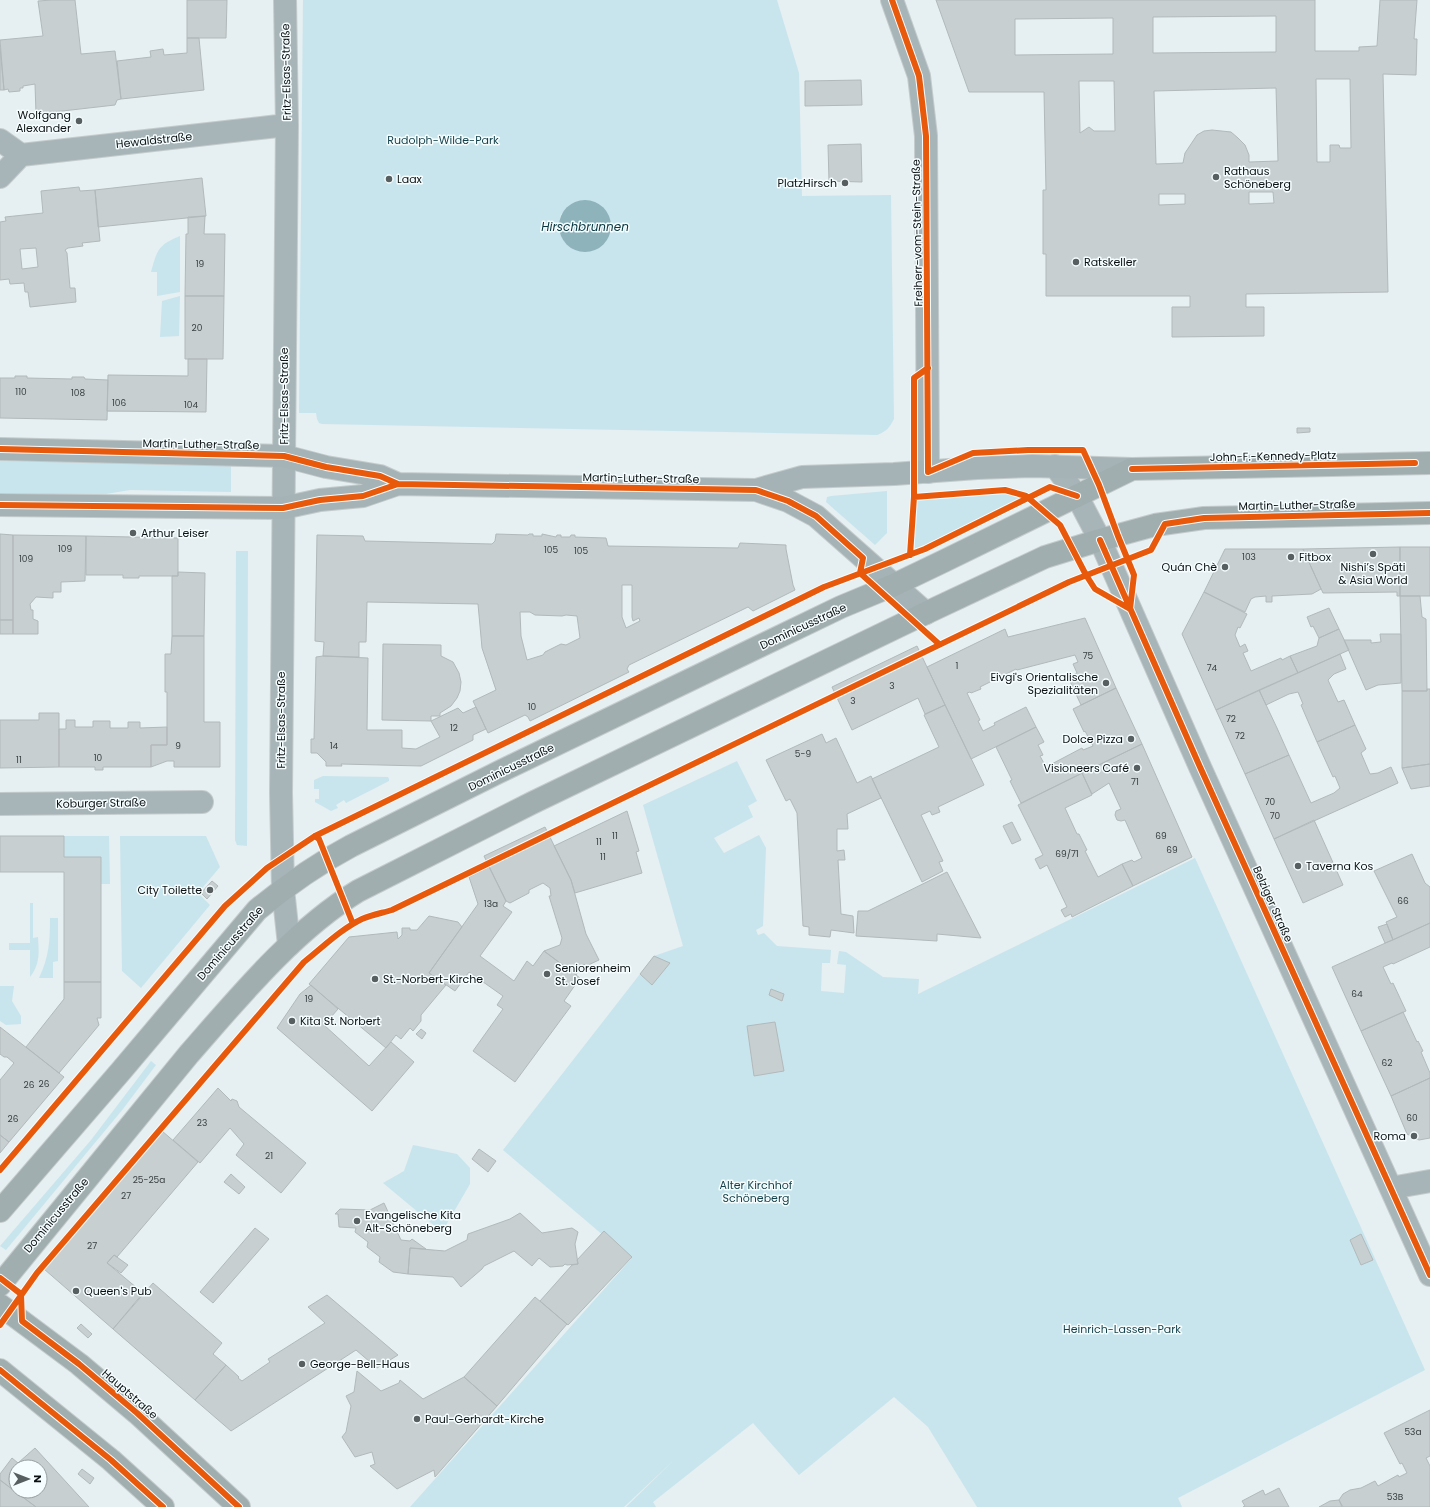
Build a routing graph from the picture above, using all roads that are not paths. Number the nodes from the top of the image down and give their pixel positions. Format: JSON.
{"nodes":[{"id":1,"x":285,"y":0,"type":"edge"},
{"id":2,"x":892,"y":0,"type":"edge"},
{"id":3,"x":287,"y":125,"type":"junction"},
{"id":4,"x":0,"y":140,"type":"edge"},
{"id":5,"x":22,"y":155,"type":"junction"},
{"id":6,"x":0,"y":177,"type":"edge"},
{"id":7,"x":0,"y":449,"type":"edge"},
{"id":8,"x":284,"y":456,"type":"junction"},
{"id":9,"x":1430,"y":463,"type":"edge"},
{"id":10,"x":1055,"y":466,"type":"junction"},
{"id":11,"x":1132,"y":469,"type":"junction"},
{"id":12,"x":928,"y":472,"type":"junction"},
{"id":13,"x":398,"y":484,"type":"junction"},
{"id":14,"x":756,"y":490,"type":"junction"},
{"id":15,"x":1077,"y":496,"type":"junction"},
{"id":16,"x":0,"y":505,"type":"edge"},
{"id":17,"x":283,"y":508,"type":"junction"},
{"id":18,"x":1430,"y":513,"type":"edge"},
{"id":19,"x":1100,"y":540,"type":"junction"},
{"id":20,"x":894,"y":585,"type":"junction"},
{"id":21,"x":926,"y":613,"type":"junction"},
{"id":22,"x":202,"y":802,"type":"dead end"},
{"id":23,"x":0,"y":804,"type":"edge"},
{"id":24,"x":283,"y":889,"type":"junction"},
{"id":25,"x":289,"y":944,"type":"junction"},
{"id":26,"x":1430,"y":1181,"type":"edge"},
{"id":27,"x":1391,"y":1188,"type":"junction"},
{"id":28,"x":0,"y":1211,"type":"edge"},
{"id":29,"x":1430,"y":1275,"type":"edge"},
{"id":30,"x":0,"y":1285,"type":"edge"},
{"id":31,"x":0,"y":1305,"type":"edge"},
{"id":32,"x":0,"y":1370,"type":"edge"},
{"id":33,"x":164,"y":1507,"type":"edge"},
{"id":34,"x":239,"y":1507,"type":"edge"}],
"edges":[{"from":1,"to":3,"type":"street","name":"Fritz-Elsas-Straße"},
{"from":2,"to":12,"type":"street","name":"Freiherr-vom-Stein-Straße"},
{"from":3,"to":5,"type":"street","name":"Hewaldstraße"},
{"from":3,"to":8,"type":"street","name":"Fritz-Elsas-Straße"},
{"from":4,"to":5,"type":"street"},
{"from":5,"to":6,"type":"street"},
{"from":7,"to":8,"type":"street","name":"Martin-Luther-Straße"},
{"from":8,"to":13,"type":"street","name":"Martin-Luther-Straße"},
{"from":8,"to":17,"type":"street","name":"Fritz-Elsas-Straße"},
{"from":9,"to":11,"type":"main road","name":"John-F.-Kennedy-Platz"},
{"from":10,"to":11,"type":"street","name":"John-F.-Kennedy-Platz"},
{"from":10,"to":12,"type":"street","name":"John-F.-Kennedy-Platz"},
{"from":10,"to":15,"type":"street","name":"Belziger Straße"},
{"from":11,"to":15,"type":"main road","name":"Dominicusstraße"},
{"from":12,"to":14,"type":"street","name":"Martin-Luther-Straße"},
{"from":13,"to":14,"type":"street","name":"Martin-Luther-Straße"},
{"from":13,"to":17,"type":"street","name":"Martin-Luther-Straße"},
{"from":14,"to":20,"type":"street","name":"Martin-Luther-Straße"},
{"from":15,"to":19,"type":"street","name":"Belziger Straße"},
{"from":15,"to":20,"type":"main road","name":"Dominicusstraße"},
{"from":16,"to":17,"type":"street","name":"Martin-Luther-Straße"},
{"from":17,"to":24,"type":"street","name":"Fritz-Elsas-Straße"},
{"from":18,"to":19,"type":"main road","name":"Martin-Luther-Straße"},
{"from":19,"to":21,"type":"main road","name":"Dominicusstraße"},
{"from":19,"to":27,"type":"street","name":"Belziger Straße"},
{"from":20,"to":21,"type":"street","name":"Martin-Luther-Straße"},
{"from":20,"to":24,"type":"main road","name":"Dominicusstraße"},
{"from":21,"to":25,"type":"main road","name":"Dominicusstraße"},
{"from":22,"to":23,"type":"street","name":"Koburger Straße"},
{"from":24,"to":25,"type":"street","name":"Fritz-Elsas-Straße"},
{"from":24,"to":28,"type":"main road","name":"Dominicusstraße"},
{"from":25,"to":30,"type":"main road","name":"Dominicusstraße"},
{"from":26,"to":27,"type":"street"},
{"from":27,"to":29,"type":"street","name":"Belziger Straße"},
{"from":31,"to":34,"type":"main road","name":"Hauptstraße"},
{"from":32,"to":33,"type":"main road"}]}
